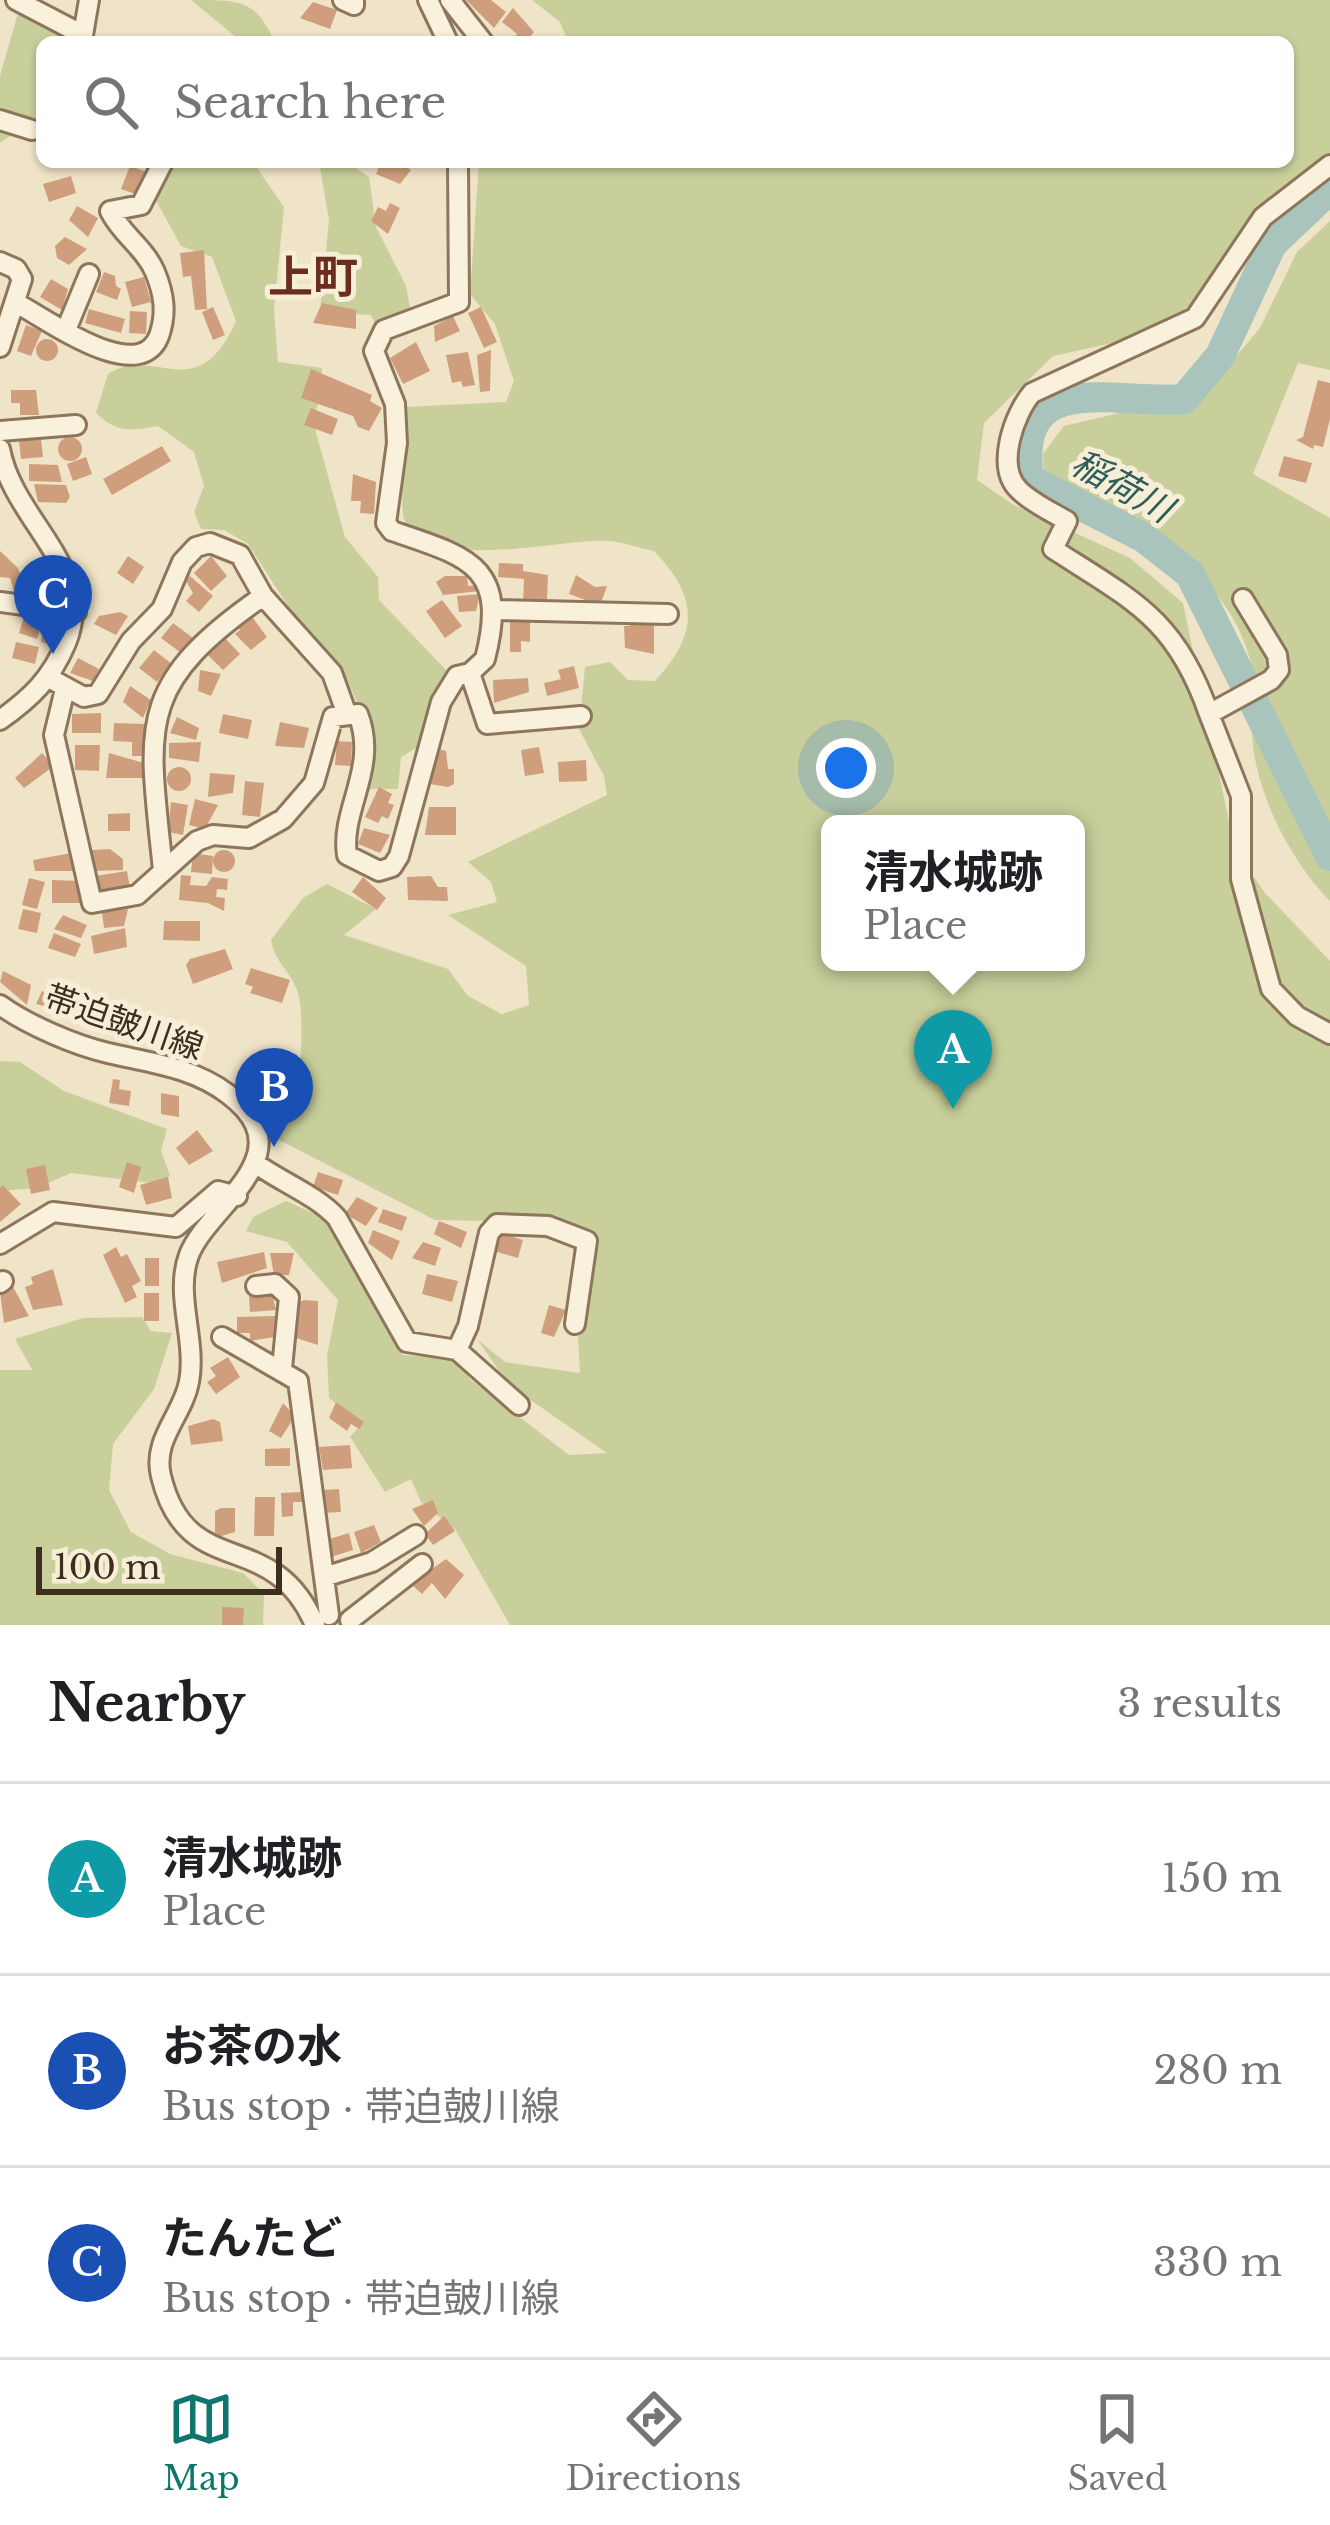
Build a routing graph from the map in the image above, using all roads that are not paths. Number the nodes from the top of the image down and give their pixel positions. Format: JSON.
{"nodes":[{"id":1,"x":16,"y":0,"type":"edge"},
{"id":2,"x":89,"y":0,"type":"edge"},
{"id":3,"x":343,"y":0,"type":"edge"},
{"id":4,"x":354,"y":0,"type":"edge"},
{"id":5,"x":428,"y":0,"type":"edge"},
{"id":6,"x":450,"y":0,"type":"edge"},
{"id":7,"x":445,"y":36,"type":"edge"},
{"id":8,"x":478,"y":36,"type":"edge"},
{"id":9,"x":0,"y":121,"type":"edge"},
{"id":10,"x":32,"y":130,"type":"dead end"},
{"id":11,"x":1330,"y":165,"type":"edge"},
{"id":12,"x":160,"y":168,"type":"edge"},
{"id":13,"x":458,"y":168,"type":"edge"},
{"id":14,"x":2,"y":258,"type":"edge"},
{"id":15,"x":89,"y":274,"type":"dead end"},
{"id":16,"x":18,"y":304,"type":"junction"},
{"id":17,"x":66,"y":330,"type":"junction"},
{"id":18,"x":0,"y":347,"type":"edge"},
{"id":19,"x":76,"y":425,"type":"dead end"},
{"id":20,"x":0,"y":431,"type":"edge"},
{"id":21,"x":0,"y":449,"type":"edge"},
{"id":22,"x":263,"y":596,"type":"junction"},
{"id":23,"x":1243,"y":599,"type":"dead end"},
{"id":24,"x":0,"y":602,"type":"edge"},
{"id":25,"x":495,"y":610,"type":"junction"},
{"id":26,"x":76,"y":612,"type":"junction"},
{"id":27,"x":668,"y":614,"type":"dead end"},
{"id":28,"x":470,"y":673,"type":"junction"},
{"id":29,"x":57,"y":683,"type":"junction"},
{"id":30,"x":1215,"y":711,"type":"junction"},
{"id":31,"x":346,"y":712,"type":"junction"},
{"id":32,"x":581,"y":716,"type":"dead end"},
{"id":33,"x":0,"y":720,"type":"edge"},
{"id":34,"x":163,"y":870,"type":"junction"},
{"id":35,"x":0,"y":1005,"type":"edge"},
{"id":36,"x":1330,"y":1034,"type":"edge"},
{"id":37,"x":255,"y":1162,"type":"junction"},
{"id":38,"x":237,"y":1196,"type":"junction"},
{"id":39,"x":0,"y":1244,"type":"edge"},
{"id":40,"x":256,"y":1286,"type":"dead end"},
{"id":41,"x":575,"y":1324,"type":"dead end"},
{"id":42,"x":222,"y":1337,"type":"dead end"},
{"id":43,"x":457,"y":1350,"type":"junction"},
{"id":44,"x":282,"y":1367,"type":"junction"},
{"id":45,"x":519,"y":1405,"type":"dead end"},
{"id":46,"x":416,"y":1534,"type":"dead end"},
{"id":47,"x":422,"y":1564,"type":"dead end"},
{"id":48,"x":324,"y":1576,"type":"junction"},
{"id":49,"x":319,"y":1619,"type":"edge"},
{"id":50,"x":355,"y":1623,"type":"edge"}],
"edges":[{"from":1,"to":2,"type":"street"},
{"from":3,"to":4,"type":"street"},
{"from":5,"to":7,"type":"street"},
{"from":6,"to":8,"type":"street"},
{"from":9,"to":10,"type":"street"},
{"from":11,"to":30,"type":"street"},
{"from":12,"to":17,"type":"street"},
{"from":13,"to":25,"type":"street"},
{"from":14,"to":16,"type":"street"},
{"from":15,"to":17,"type":"street"},
{"from":16,"to":17,"type":"street"},
{"from":16,"to":18,"type":"street"},
{"from":19,"to":20,"type":"street"},
{"from":21,"to":26,"type":"street"},
{"from":22,"to":29,"type":"street"},
{"from":22,"to":31,"type":"street"},
{"from":22,"to":34,"type":"street"},
{"from":23,"to":30,"type":"street"},
{"from":24,"to":26,"type":"street"},
{"from":25,"to":27,"type":"street"},
{"from":25,"to":28,"type":"street"},
{"from":26,"to":29,"type":"street"},
{"from":28,"to":31,"type":"street"},
{"from":28,"to":32,"type":"street"},
{"from":29,"to":33,"type":"street"},
{"from":29,"to":34,"type":"street"},
{"from":30,"to":36,"type":"street"},
{"from":31,"to":34,"type":"street"},
{"from":35,"to":37,"type":"street","name":"帯迫皷川線"},
{"from":37,"to":38,"type":"street"},
{"from":37,"to":43,"type":"street"},
{"from":38,"to":39,"type":"street"},
{"from":38,"to":49,"type":"street"},
{"from":40,"to":44,"type":"street"},
{"from":41,"to":43,"type":"street"},
{"from":42,"to":44,"type":"street"},
{"from":43,"to":45,"type":"street"},
{"from":44,"to":48,"type":"street"},
{"from":46,"to":48,"type":"street"},
{"from":47,"to":50,"type":"street"},
{"from":48,"to":49,"type":"street"},
{"from":49,"to":50,"type":"street"}]}
